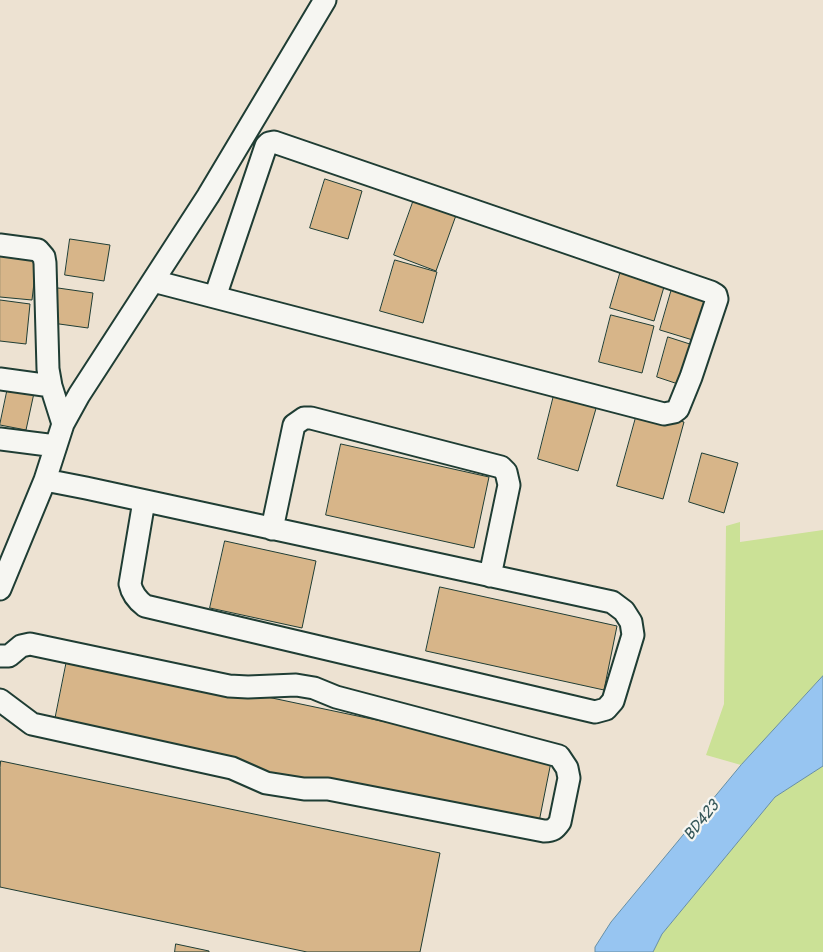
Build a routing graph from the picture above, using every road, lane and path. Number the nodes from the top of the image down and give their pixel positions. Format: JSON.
{"nodes":[{"id":1,"x":325,"y":0,"type":"edge"},
{"id":2,"x":244,"y":137,"type":"junction"},
{"id":3,"x":269,"y":143,"type":"junction"},
{"id":4,"x":0,"y":245,"type":"edge"},
{"id":5,"x":153,"y":281,"type":"junction"},
{"id":6,"x":215,"y":297,"type":"junction"},
{"id":7,"x":0,"y":379,"type":"edge"},
{"id":8,"x":51,"y":386,"type":"junction"},
{"id":9,"x":63,"y":424,"type":"junction"},
{"id":10,"x":0,"y":439,"type":"edge"},
{"id":11,"x":56,"y":446,"type":"junction"},
{"id":12,"x":45,"y":480,"type":"junction"},
{"id":13,"x":144,"y":501,"type":"junction"},
{"id":14,"x":272,"y":529,"type":"junction"},
{"id":15,"x":490,"y":576,"type":"junction"},
{"id":16,"x":0,"y":589,"type":"edge"},
{"id":17,"x":1,"y":660,"type":"edge"},
{"id":18,"x":0,"y":700,"type":"edge"}],
"edges":[{"from":1,"to":2,"type":"street"},
{"from":2,"to":3,"type":"street"},
{"from":2,"to":5,"type":"street"},
{"from":3,"to":6,"type":"street"},
{"from":3,"to":6,"type":"street"},
{"from":4,"to":8,"type":"street"},
{"from":5,"to":6,"type":"street"},
{"from":5,"to":9,"type":"street"},
{"from":7,"to":8,"type":"street"},
{"from":8,"to":9,"type":"street"},
{"from":9,"to":11,"type":"street"},
{"from":10,"to":11,"type":"street"},
{"from":11,"to":12,"type":"street"},
{"from":12,"to":13,"type":"street"},
{"from":12,"to":16,"type":"street"},
{"from":13,"to":14,"type":"street"},
{"from":13,"to":15,"type":"street"},
{"from":14,"to":15,"type":"street"},
{"from":14,"to":15,"type":"street"},
{"from":17,"to":18,"type":"street"}]}
